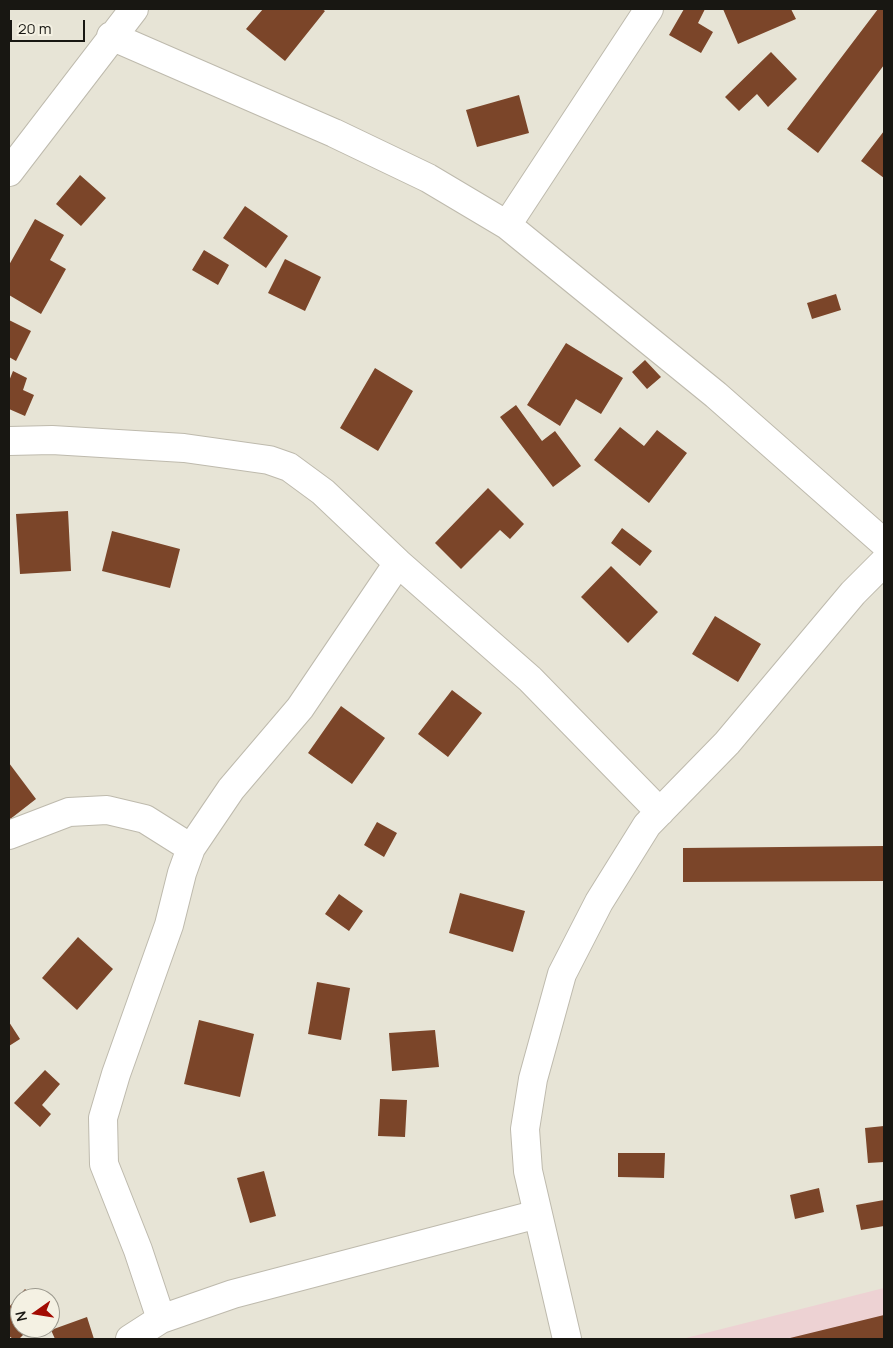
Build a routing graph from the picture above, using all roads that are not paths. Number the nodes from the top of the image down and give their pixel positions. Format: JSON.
{"nodes":[{"id":1,"x":134,"y":9,"type":"edge"},
{"id":2,"x":649,"y":9,"type":"edge"},
{"id":3,"x":111,"y":36,"type":"junction"},
{"id":4,"x":9,"y":172,"type":"edge"},
{"id":5,"x":507,"y":225,"type":"junction"},
{"id":6,"x":9,"y":441,"type":"edge"},
{"id":7,"x":884,"y":543,"type":"edge"},
{"id":8,"x":884,"y":562,"type":"edge"},
{"id":9,"x":398,"y":563,"type":"junction"},
{"id":10,"x":660,"y":812,"type":"junction"},
{"id":11,"x":9,"y":836,"type":"edge"},
{"id":12,"x":191,"y":848,"type":"junction"},
{"id":13,"x":538,"y":1214,"type":"junction"},
{"id":14,"x":161,"y":1319,"type":"junction"},
{"id":15,"x":130,"y":1339,"type":"edge"},
{"id":16,"x":567,"y":1339,"type":"edge"}],
"edges":[{"from":1,"to":3,"type":"street"},
{"from":2,"to":5,"type":"street"},
{"from":3,"to":4,"type":"street"},
{"from":3,"to":5,"type":"street"},
{"from":5,"to":7,"type":"street"},
{"from":6,"to":9,"type":"street"},
{"from":8,"to":10,"type":"street"},
{"from":9,"to":10,"type":"street"},
{"from":9,"to":12,"type":"street"},
{"from":10,"to":13,"type":"street"},
{"from":11,"to":12,"type":"street"},
{"from":12,"to":14,"type":"street"},
{"from":13,"to":14,"type":"street"},
{"from":13,"to":16,"type":"street"},
{"from":14,"to":15,"type":"street"}]}
